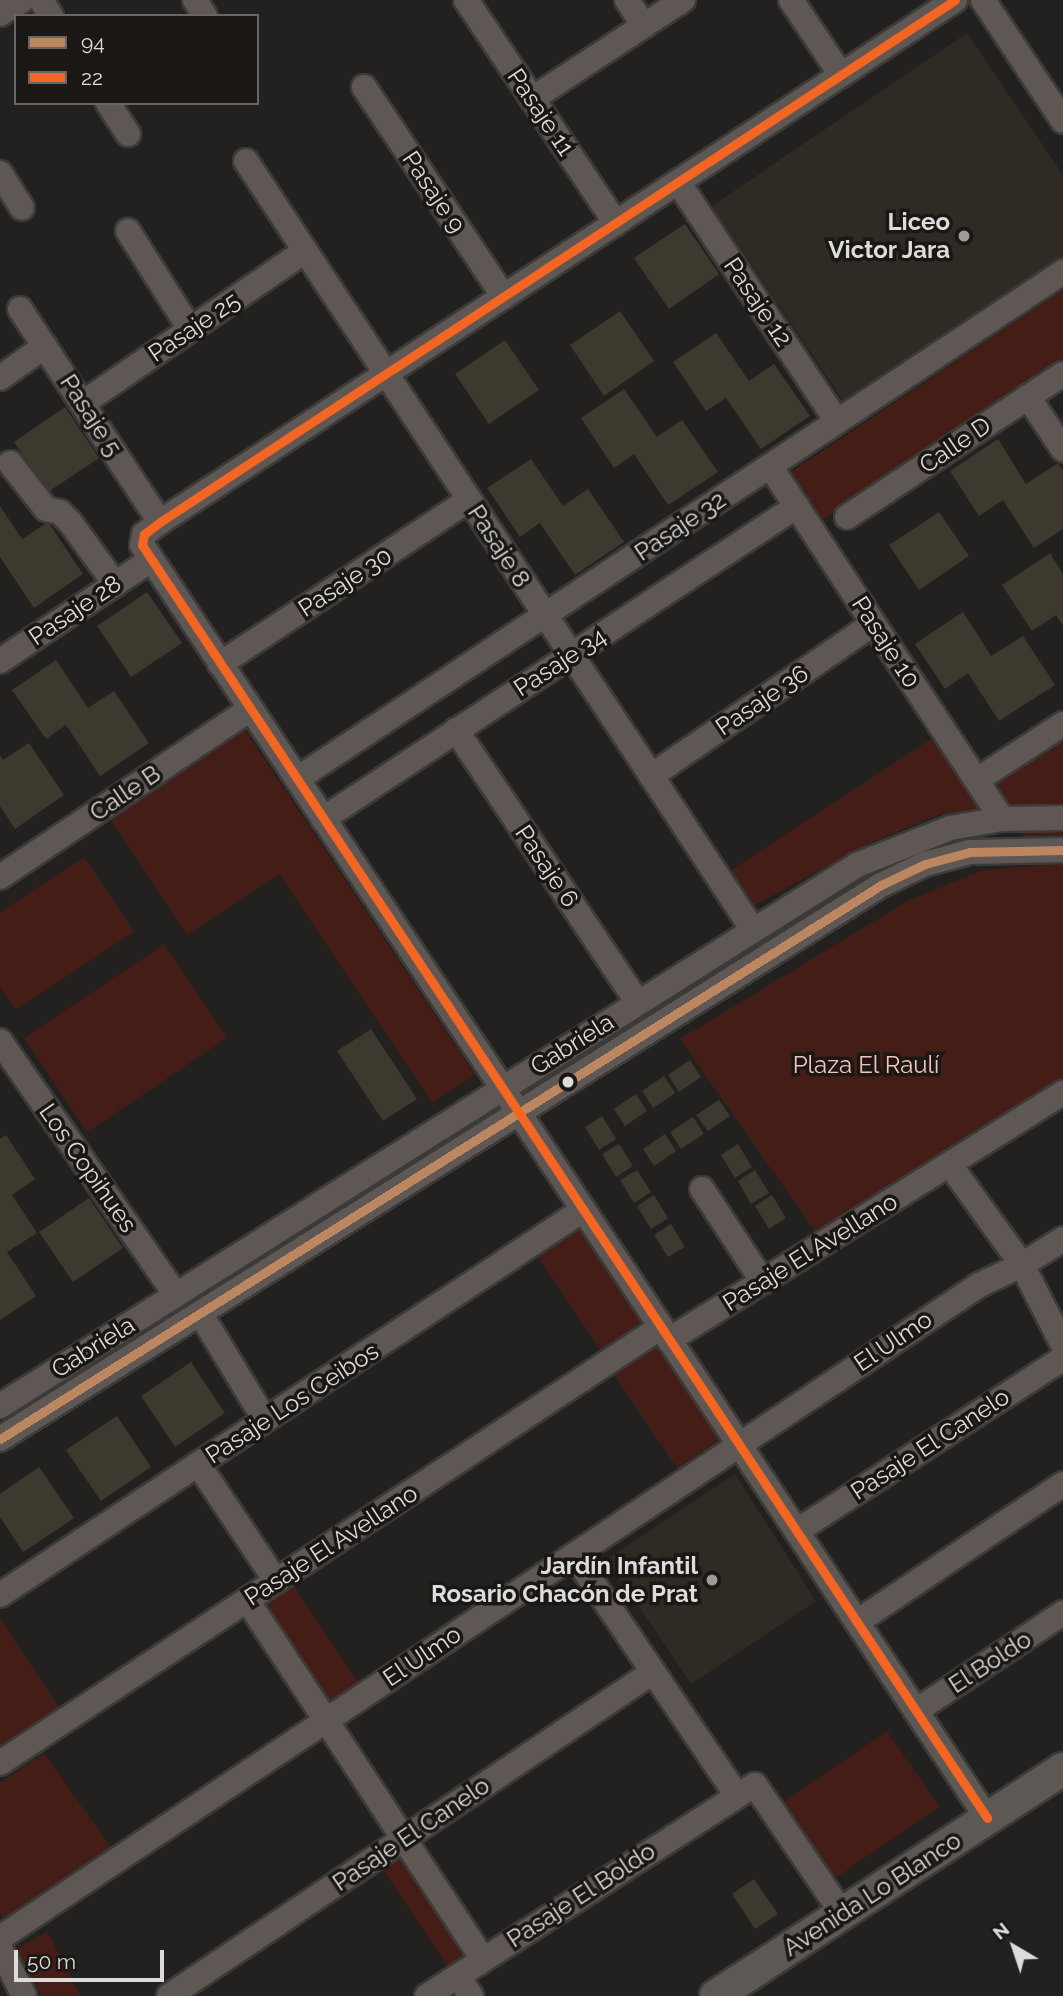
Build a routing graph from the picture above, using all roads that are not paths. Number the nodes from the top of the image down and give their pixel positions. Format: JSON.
{"nodes":[{"id":1,"x":22,"y":0,"type":"edge"},
{"id":2,"x":466,"y":0,"type":"edge"},
{"id":3,"x":627,"y":0,"type":"edge"},
{"id":4,"x":683,"y":0,"type":"edge"},
{"id":5,"x":791,"y":0,"type":"edge"},
{"id":6,"x":983,"y":0,"type":"edge"},
{"id":7,"x":952,"y":1,"type":"edge"},
{"id":8,"x":0,"y":14,"type":"edge"},
{"id":9,"x":644,"y":26,"type":"junction"},
{"id":10,"x":841,"y":75,"type":"junction"},
{"id":11,"x":364,"y":87,"type":"dead end"},
{"id":12,"x":532,"y":99,"type":"junction"},
{"id":13,"x":109,"y":105,"type":"edge"},
{"id":14,"x":1063,"y":121,"type":"edge"},
{"id":15,"x":128,"y":135,"type":"dead end"},
{"id":16,"x":246,"y":162,"type":"dead end"},
{"id":17,"x":0,"y":173,"type":"edge"},
{"id":18,"x":678,"y":182,"type":"junction"},
{"id":19,"x":22,"y":208,"type":"dead end"},
{"id":20,"x":616,"y":223,"type":"junction"},
{"id":21,"x":128,"y":231,"type":"dead end"},
{"id":22,"x":305,"y":251,"type":"junction"},
{"id":23,"x":1063,"y":272,"type":"edge"},
{"id":24,"x":504,"y":297,"type":"junction"},
{"id":25,"x":20,"y":309,"type":"dead end"},
{"id":26,"x":190,"y":329,"type":"junction"},
{"id":27,"x":46,"y":346,"type":"junction"},
{"id":28,"x":1063,"y":373,"type":"edge"},
{"id":29,"x":386,"y":374,"type":"junction"},
{"id":30,"x":0,"y":378,"type":"edge"},
{"id":31,"x":1028,"y":397,"type":"junction"},
{"id":32,"x":83,"y":403,"type":"junction"},
{"id":33,"x":837,"y":421,"type":"junction"},
{"id":34,"x":1063,"y":449,"type":"edge"},
{"id":35,"x":10,"y":463,"type":"dead end"},
{"id":36,"x":770,"y":466,"type":"junction"},
{"id":37,"x":469,"y":500,"type":"junction"},
{"id":38,"x":797,"y":506,"type":"junction"},
{"id":39,"x":847,"y":517,"type":"dead end"},
{"id":40,"x":160,"y":522,"type":"junction"},
{"id":41,"x":147,"y":549,"type":"junction"},
{"id":42,"x":115,"y":584,"type":"junction"},
{"id":43,"x":545,"y":615,"type":"junction"},
{"id":44,"x":873,"y":624,"type":"junction"},
{"id":45,"x":571,"y":655,"type":"junction"},
{"id":46,"x":0,"y":660,"type":"edge"},
{"id":47,"x":220,"y":664,"type":"junction"},
{"id":48,"x":250,"y":709,"type":"junction"},
{"id":49,"x":1063,"y":724,"type":"edge"},
{"id":50,"x":456,"y":730,"type":"junction"},
{"id":51,"x":651,"y":776,"type":"junction"},
{"id":52,"x":297,"y":779,"type":"junction"},
{"id":53,"x":977,"y":780,"type":"junction"},
{"id":54,"x":323,"y":818,"type":"junction"},
{"id":55,"x":1063,"y":818,"type":"edge"},
{"id":56,"x":1002,"y":819,"type":"junction"},
{"id":57,"x":1063,"y":850,"type":"edge"},
{"id":58,"x":0,"y":877,"type":"edge"},
{"id":59,"x":753,"y":930,"type":"junction"},
{"id":60,"x":638,"y":1003,"type":"junction"},
{"id":61,"x":0,"y":1041,"type":"edge"},
{"id":62,"x":502,"y":1088,"type":"junction"},
{"id":63,"x":1063,"y":1093,"type":"edge"},
{"id":64,"x":518,"y":1113,"type":"junction"},
{"id":65,"x":950,"y":1165,"type":"junction"},
{"id":66,"x":702,"y":1189,"type":"dead end"},
{"id":67,"x":583,"y":1210,"type":"junction"},
{"id":68,"x":1063,"y":1239,"type":"edge"},
{"id":69,"x":1022,"y":1265,"type":"junction"},
{"id":70,"x":763,"y":1282,"type":"junction"},
{"id":71,"x":175,"y":1294,"type":"junction"},
{"id":72,"x":200,"y":1313,"type":"junction"},
{"id":73,"x":665,"y":1333,"type":"junction"},
{"id":74,"x":1063,"y":1345,"type":"edge"},
{"id":75,"x":1063,"y":1357,"type":"edge"},
{"id":76,"x":0,"y":1406,"type":"edge"},
{"id":77,"x":265,"y":1420,"type":"junction"},
{"id":78,"x":0,"y":1439,"type":"edge"},
{"id":79,"x":739,"y":1444,"type":"junction"},
{"id":80,"x":198,"y":1464,"type":"junction"},
{"id":81,"x":1063,"y":1484,"type":"edge"},
{"id":82,"x":796,"y":1531,"type":"junction"},
{"id":83,"x":573,"y":1555,"type":"junction"},
{"id":84,"x":276,"y":1581,"type":"junction"},
{"id":85,"x":0,"y":1595,"type":"edge"},
{"id":86,"x":247,"y":1600,"type":"junction"},
{"id":87,"x":1063,"y":1613,"type":"edge"},
{"id":88,"x":857,"y":1622,"type":"junction"},
{"id":89,"x":653,"y":1672,"type":"junction"},
{"id":90,"x":916,"y":1711,"type":"junction"},
{"id":91,"x":326,"y":1720,"type":"junction"},
{"id":92,"x":0,"y":1763,"type":"edge"},
{"id":93,"x":1063,"y":1769,"type":"edge"},
{"id":94,"x":736,"y":1794,"type":"junction"},
{"id":95,"x":988,"y":1818,"type":"junction"},
{"id":96,"x":404,"y":1839,"type":"junction"},
{"id":97,"x":842,"y":1913,"type":"junction"},
{"id":98,"x":1,"y":1951,"type":"edge"},
{"id":99,"x":483,"y":1959,"type":"junction"},
{"id":100,"x":465,"y":1986,"type":"edge"},
{"id":101,"x":24,"y":1996,"type":"edge"},
{"id":102,"x":169,"y":1996,"type":"edge"},
{"id":103,"x":427,"y":1996,"type":"edge"},
{"id":104,"x":716,"y":1996,"type":"edge"}],
"edges":[{"from":1,"to":8,"type":"street"},
{"from":2,"to":12,"type":"street","name":"Pasaje 11"},
{"from":3,"to":9,"type":"street"},
{"from":4,"to":9,"type":"street"},
{"from":5,"to":10,"type":"street"},
{"from":6,"to":14,"type":"street"},
{"from":7,"to":10,"type":"street","name":"Pasaje 28"},
{"from":9,"to":12,"type":"street"},
{"from":10,"to":18,"type":"street","name":"Pasaje 28"},
{"from":11,"to":24,"type":"street","name":"Pasaje 9"},
{"from":12,"to":20,"type":"street","name":"Pasaje 11"},
{"from":13,"to":15,"type":"street"},
{"from":16,"to":22,"type":"street","name":"Pasaje 8"},
{"from":17,"to":19,"type":"street"},
{"from":18,"to":20,"type":"street","name":"Pasaje 28"},
{"from":18,"to":33,"type":"street","name":"Pasaje 12"},
{"from":20,"to":24,"type":"street","name":"Pasaje 28"},
{"from":21,"to":26,"type":"street"},
{"from":22,"to":26,"type":"street","name":"Pasaje 25"},
{"from":22,"to":29,"type":"street","name":"Pasaje 8"},
{"from":23,"to":33,"type":"street","name":"Pasaje 32"},
{"from":24,"to":29,"type":"street","name":"Pasaje 28"},
{"from":25,"to":27,"type":"street","name":"Pasaje 5"},
{"from":26,"to":32,"type":"street","name":"Pasaje 25"},
{"from":27,"to":30,"type":"street"},
{"from":27,"to":32,"type":"street","name":"Pasaje 5"},
{"from":28,"to":31,"type":"street","name":"Calle D"},
{"from":29,"to":37,"type":"street","name":"Pasaje 8"},
{"from":29,"to":40,"type":"street","name":"Pasaje 28"},
{"from":31,"to":34,"type":"street"},
{"from":31,"to":39,"type":"street","name":"Calle D"},
{"from":32,"to":40,"type":"street","name":"Pasaje 5"},
{"from":33,"to":36,"type":"street","name":"Pasaje 32"},
{"from":35,"to":42,"type":"street"},
{"from":36,"to":38,"type":"street","name":"Pasaje 10"},
{"from":36,"to":43,"type":"street","name":"Pasaje 32"},
{"from":37,"to":43,"type":"street","name":"Pasaje 8"},
{"from":37,"to":47,"type":"street","name":"Pasaje 30"},
{"from":38,"to":44,"type":"street","name":"Pasaje 10"},
{"from":38,"to":45,"type":"street","name":"Pasaje 34"},
{"from":40,"to":41,"type":"street","name":"Pasaje 28"},
{"from":41,"to":42,"type":"street","name":"Pasaje 28"},
{"from":41,"to":47,"type":"street"},
{"from":42,"to":46,"type":"street","name":"Pasaje 28"},
{"from":43,"to":45,"type":"street","name":"Pasaje 8"},
{"from":43,"to":52,"type":"street","name":"Pasaje 32"},
{"from":44,"to":51,"type":"street","name":"Pasaje 36"},
{"from":44,"to":53,"type":"street","name":"Pasaje 10"},
{"from":45,"to":50,"type":"street","name":"Pasaje 34"},
{"from":45,"to":51,"type":"street","name":"Pasaje 8"},
{"from":47,"to":48,"type":"street"},
{"from":48,"to":52,"type":"street"},
{"from":48,"to":58,"type":"street","name":"Calle B"},
{"from":49,"to":53,"type":"street"},
{"from":50,"to":54,"type":"street","name":"Pasaje 34"},
{"from":50,"to":60,"type":"street","name":"Pasaje 6"},
{"from":51,"to":59,"type":"street","name":"Pasaje 8"},
{"from":52,"to":54,"type":"street"},
{"from":53,"to":56,"type":"street","name":"Pasaje 10"},
{"from":54,"to":62,"type":"street"},
{"from":55,"to":56,"type":"street","name":"Gabriela"},
{"from":56,"to":59,"type":"street","name":"Gabriela"},
{"from":57,"to":64,"type":"street","name":"Gabriela"},
{"from":59,"to":60,"type":"street","name":"Gabriela"},
{"from":60,"to":62,"type":"street","name":"Gabriela"},
{"from":61,"to":71,"type":"street","name":"Los Copihues"},
{"from":62,"to":64,"type":"street"},
{"from":62,"to":71,"type":"street","name":"Gabriela"},
{"from":63,"to":65,"type":"street","name":"Pasaje El Avellano"},
{"from":64,"to":67,"type":"street"},
{"from":64,"to":72,"type":"street","name":"Gabriela"},
{"from":65,"to":69,"type":"street"},
{"from":65,"to":70,"type":"street","name":"Pasaje El Avellano"},
{"from":66,"to":70,"type":"street"},
{"from":67,"to":73,"type":"street"},
{"from":67,"to":77,"type":"street","name":"Pasaje Los Ceibos"},
{"from":68,"to":69,"type":"street","name":"El Ulmo"},
{"from":69,"to":74,"type":"street"},
{"from":69,"to":79,"type":"street","name":"El Ulmo"},
{"from":70,"to":73,"type":"street","name":"Pasaje El Avellano"},
{"from":71,"to":76,"type":"street","name":"Gabriela"},
{"from":72,"to":77,"type":"street"},
{"from":72,"to":78,"type":"street","name":"Gabriela"},
{"from":73,"to":79,"type":"street"},
{"from":73,"to":84,"type":"street","name":"Pasaje El Avellano"},
{"from":75,"to":82,"type":"street","name":"Pasaje El Canelo"},
{"from":77,"to":80,"type":"street","name":"Pasaje Los Ceibos"},
{"from":79,"to":82,"type":"street"},
{"from":79,"to":83,"type":"street","name":"El Ulmo"},
{"from":80,"to":84,"type":"street"},
{"from":80,"to":85,"type":"street","name":"Pasaje Los Ceibos"},
{"from":81,"to":88,"type":"street"},
{"from":82,"to":88,"type":"street"},
{"from":83,"to":89,"type":"street"},
{"from":83,"to":91,"type":"street","name":"El Ulmo"},
{"from":84,"to":86,"type":"street","name":"Pasaje El Avellano"},
{"from":86,"to":91,"type":"street"},
{"from":86,"to":92,"type":"street","name":"Pasaje El Avellano"},
{"from":87,"to":90,"type":"street","name":"El Boldo"},
{"from":88,"to":90,"type":"street"},
{"from":89,"to":94,"type":"street"},
{"from":89,"to":96,"type":"street","name":"Pasaje El Canelo"},
{"from":90,"to":95,"type":"street"},
{"from":91,"to":96,"type":"street"},
{"from":91,"to":98,"type":"street","name":"El Ulmo"},
{"from":93,"to":95,"type":"main road","name":"Avenida Lo Blanco"},
{"from":94,"to":97,"type":"street"},
{"from":94,"to":99,"type":"street","name":"Pasaje El Boldo"},
{"from":95,"to":97,"type":"main road","name":"Avenida Lo Blanco"},
{"from":96,"to":99,"type":"street"},
{"from":96,"to":102,"type":"street","name":"Pasaje El Canelo"},
{"from":97,"to":104,"type":"main road","name":"Avenida Lo Blanco"},
{"from":98,"to":101,"type":"street"},
{"from":99,"to":100,"type":"street","name":"Pasaje El Boldo"},
{"from":100,"to":103,"type":"street","name":"Pasaje El Boldo"}]}
